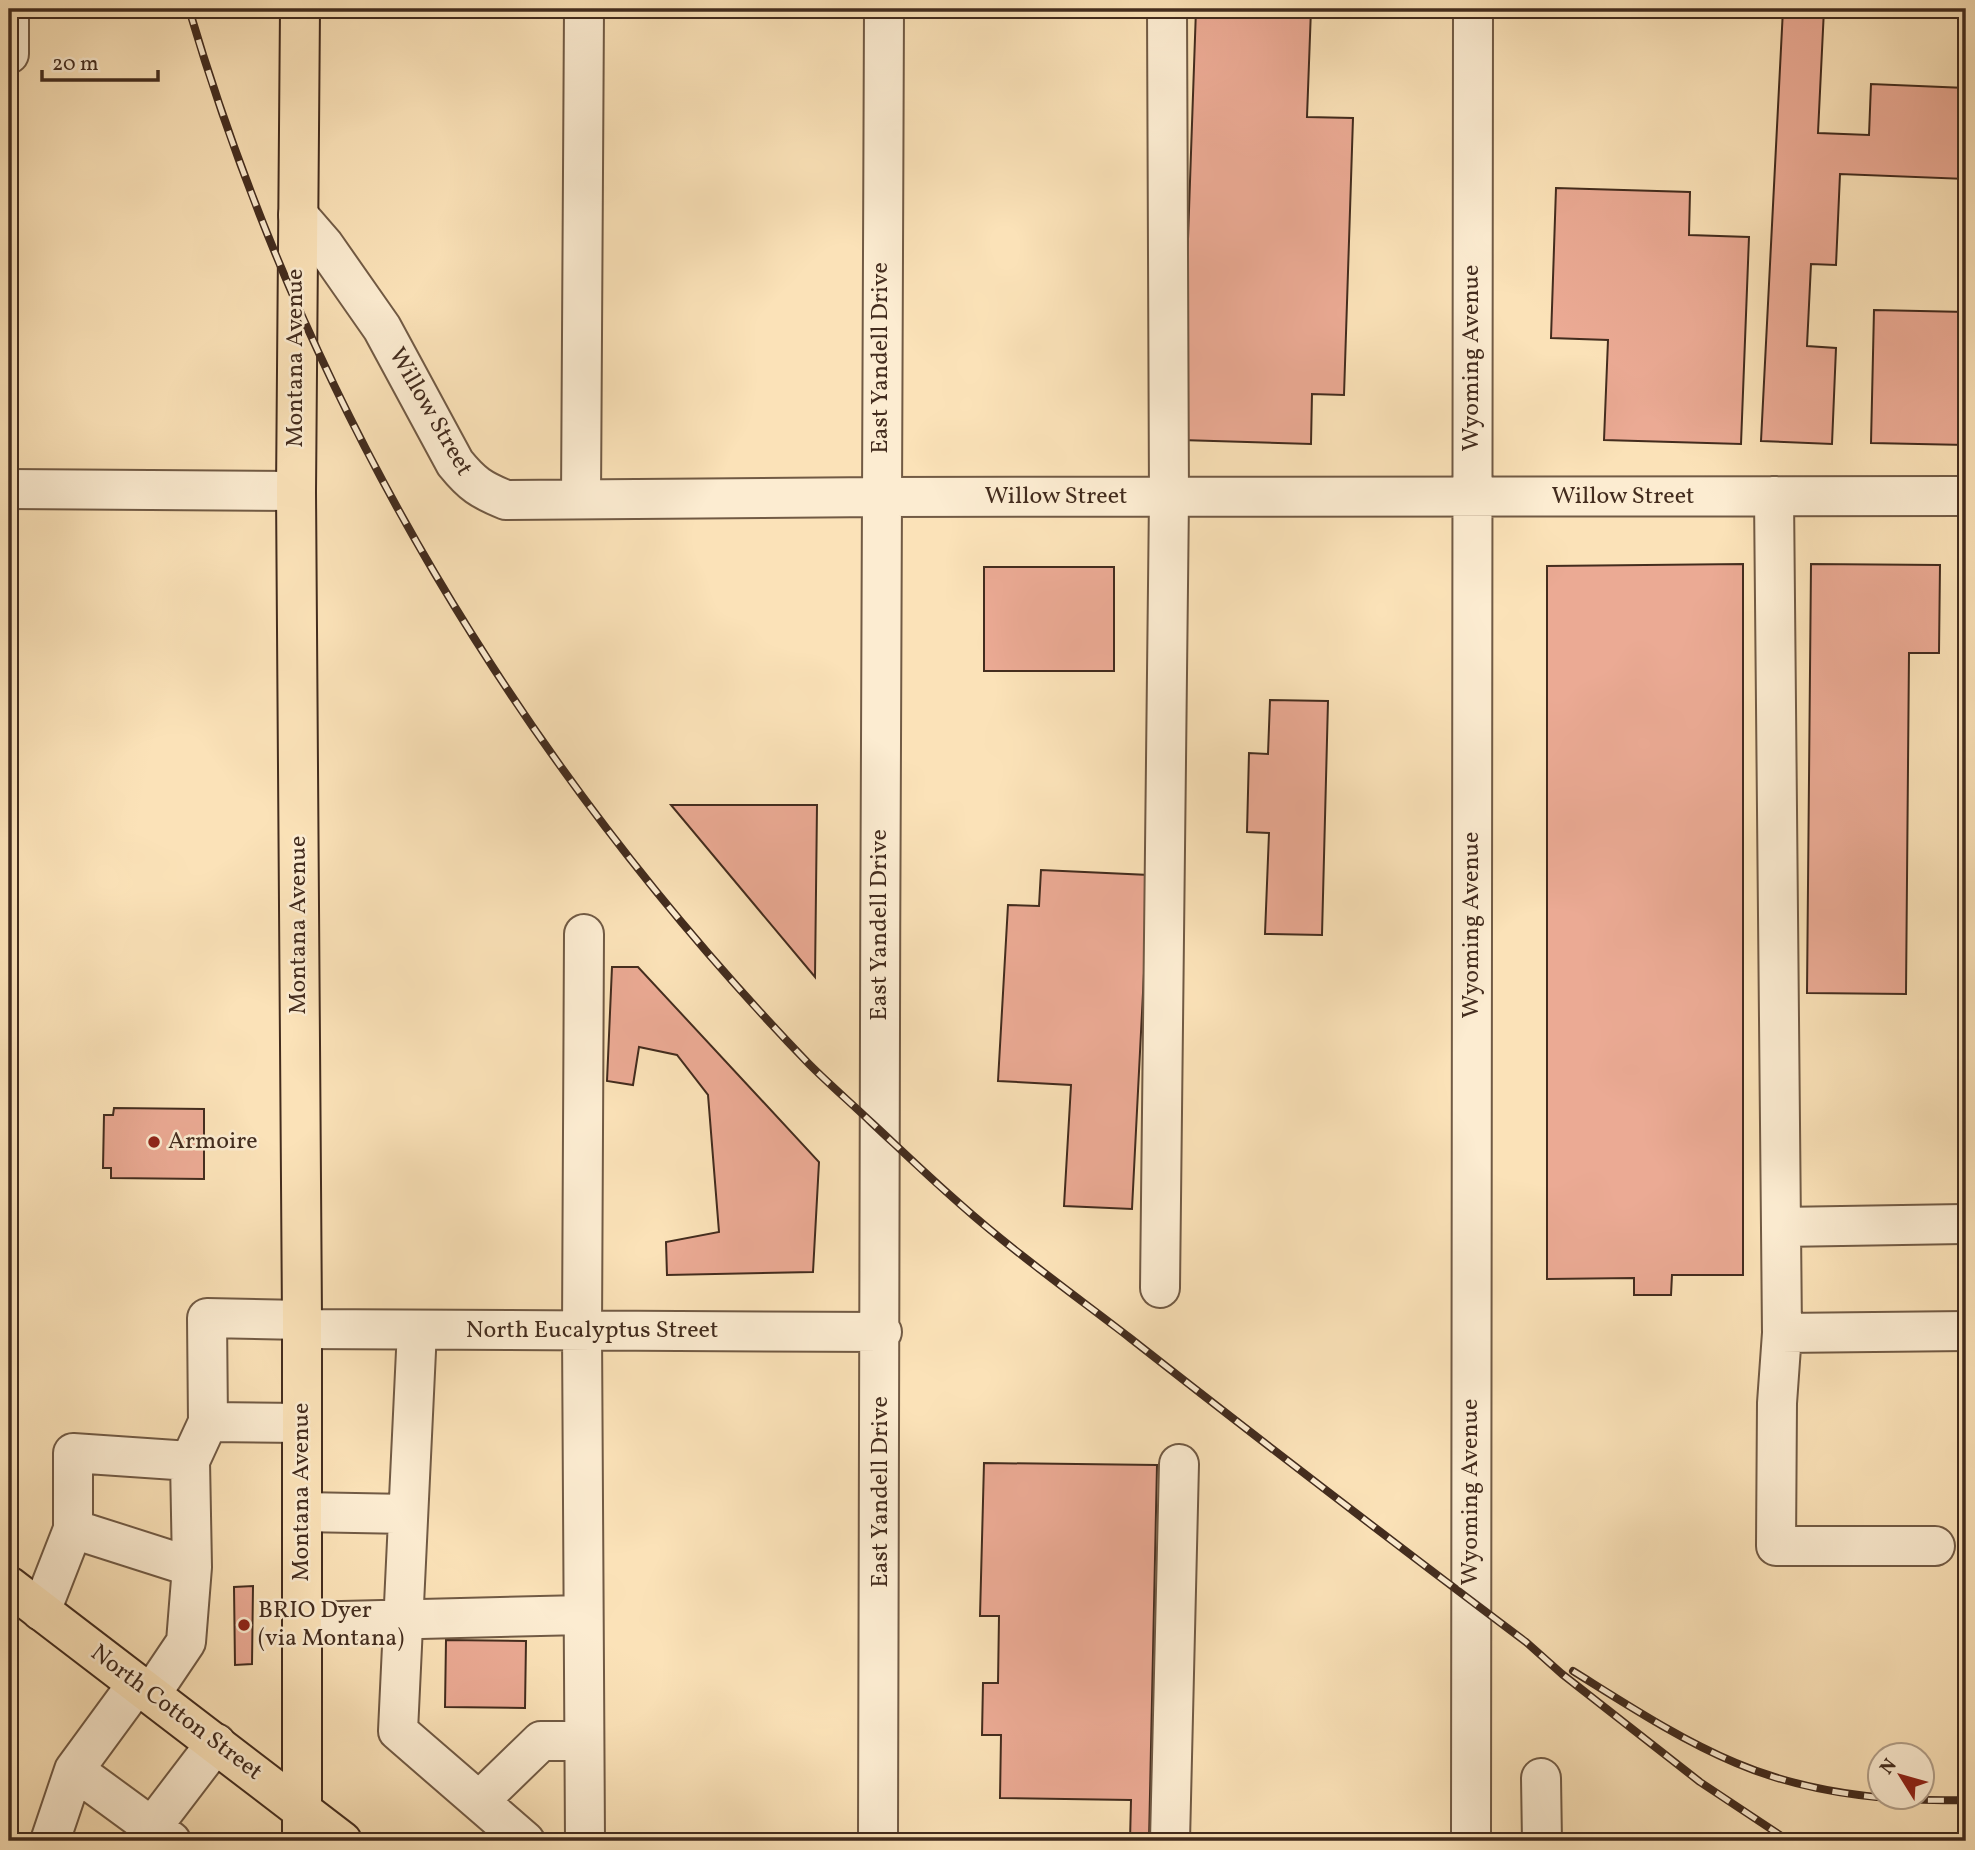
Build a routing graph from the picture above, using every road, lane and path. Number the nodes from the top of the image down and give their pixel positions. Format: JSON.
{"nodes":[{"id":1,"x":9,"y":9,"type":"edge"},
{"id":2,"x":300,"y":9,"type":"edge"},
{"id":3,"x":584,"y":9,"type":"edge"},
{"id":4,"x":884,"y":9,"type":"edge"},
{"id":5,"x":1167,"y":9,"type":"edge"},
{"id":6,"x":1472,"y":9,"type":"edge"},
{"id":7,"x":9,"y":54,"type":"edge"},
{"id":8,"x":298,"y":215,"type":"junction"},
{"id":9,"x":9,"y":489,"type":"edge"},
{"id":10,"x":296,"y":491,"type":"junction"},
{"id":11,"x":1773,"y":496,"type":"junction"},
{"id":12,"x":1966,"y":496,"type":"edge"},
{"id":13,"x":879,"y":497,"type":"junction"},
{"id":14,"x":1472,"y":497,"type":"junction"},
{"id":15,"x":1169,"y":498,"type":"junction"},
{"id":16,"x":581,"y":499,"type":"junction"},
{"id":17,"x":584,"y":934,"type":"dead end"},
{"id":18,"x":1963,"y":1224,"type":"dead end"},
{"id":19,"x":1781,"y":1227,"type":"junction"},
{"id":20,"x":1160,"y":1288,"type":"dead end"},
{"id":21,"x":302,"y":1324,"type":"junction"},
{"id":22,"x":417,"y":1330,"type":"junction"},
{"id":23,"x":582,"y":1331,"type":"junction"},
{"id":24,"x":1966,"y":1331,"type":"edge"},
{"id":25,"x":882,"y":1332,"type":"junction"},
{"id":26,"x":1782,"y":1333,"type":"junction"},
{"id":27,"x":208,"y":1422,"type":"junction"},
{"id":28,"x":302,"y":1423,"type":"junction"},
{"id":29,"x":190,"y":1461,"type":"junction"},
{"id":30,"x":1179,"y":1464,"type":"dead end"},
{"id":31,"x":302,"y":1512,"type":"junction"},
{"id":32,"x":408,"y":1514,"type":"junction"},
{"id":33,"x":73,"y":1529,"type":"junction"},
{"id":34,"x":1934,"y":1546,"type":"dead end"},
{"id":35,"x":192,"y":1567,"type":"junction"},
{"id":36,"x":9,"y":1586,"type":"edge"},
{"id":37,"x":41,"y":1611,"type":"junction"},
{"id":38,"x":583,"y":1615,"type":"junction"},
{"id":39,"x":403,"y":1619,"type":"junction"},
{"id":40,"x":302,"y":1622,"type":"junction"},
{"id":41,"x":144,"y":1689,"type":"junction"},
{"id":42,"x":584,"y":1741,"type":"junction"},
{"id":43,"x":216,"y":1744,"type":"junction"},
{"id":44,"x":74,"y":1770,"type":"junction"},
{"id":45,"x":1541,"y":1778,"type":"dead end"},
{"id":46,"x":479,"y":1801,"type":"junction"},
{"id":47,"x":302,"y":1826,"type":"edge"},
{"id":48,"x":162,"y":1834,"type":"edge"},
{"id":49,"x":50,"y":1841,"type":"edge"},
{"id":50,"x":342,"y":1841,"type":"edge"},
{"id":51,"x":526,"y":1841,"type":"edge"},
{"id":52,"x":584,"y":1841,"type":"edge"},
{"id":53,"x":878,"y":1841,"type":"edge"},
{"id":54,"x":1170,"y":1841,"type":"edge"},
{"id":55,"x":1471,"y":1841,"type":"edge"},
{"id":56,"x":1542,"y":1841,"type":"edge"}],
"edges":[{"from":1,"to":7,"type":"street"},
{"from":2,"to":8,"type":"main road","name":"Montana Avenue"},
{"from":3,"to":16,"type":"street"},
{"from":4,"to":13,"type":"street","name":"East Yandell Drive"},
{"from":5,"to":15,"type":"street"},
{"from":6,"to":14,"type":"street","name":"Wyoming Avenue"},
{"from":8,"to":10,"type":"main road","name":"Montana Avenue"},
{"from":8,"to":16,"type":"street","name":"Willow Street"},
{"from":9,"to":10,"type":"street"},
{"from":10,"to":21,"type":"main road","name":"Montana Avenue"},
{"from":11,"to":12,"type":"street","name":"Willow Street"},
{"from":11,"to":14,"type":"street","name":"Willow Street"},
{"from":11,"to":19,"type":"street"},
{"from":13,"to":15,"type":"street","name":"Willow Street"},
{"from":13,"to":16,"type":"street","name":"Willow Street"},
{"from":13,"to":25,"type":"street","name":"East Yandell Drive"},
{"from":14,"to":15,"type":"street","name":"Willow Street"},
{"from":14,"to":55,"type":"street","name":"Wyoming Avenue"},
{"from":15,"to":20,"type":"street"},
{"from":17,"to":23,"type":"street"},
{"from":18,"to":19,"type":"street"},
{"from":19,"to":26,"type":"street"},
{"from":21,"to":22,"type":"street","name":"North Eucalyptus Street"},
{"from":21,"to":27,"type":"street","name":"North Eucalyptus Street"},
{"from":21,"to":28,"type":"main road","name":"Montana Avenue"},
{"from":22,"to":23,"type":"street","name":"North Eucalyptus Street"},
{"from":22,"to":32,"type":"street"},
{"from":23,"to":25,"type":"street","name":"North Eucalyptus Street"},
{"from":23,"to":38,"type":"street"},
{"from":24,"to":26,"type":"street"},
{"from":25,"to":53,"type":"street","name":"East Yandell Drive"},
{"from":26,"to":34,"type":"street"},
{"from":27,"to":28,"type":"street"},
{"from":27,"to":29,"type":"street"},
{"from":28,"to":31,"type":"main road","name":"Montana Avenue"},
{"from":29,"to":33,"type":"street"},
{"from":29,"to":35,"type":"street"},
{"from":30,"to":54,"type":"street"},
{"from":31,"to":32,"type":"street"},
{"from":31,"to":40,"type":"main road","name":"Montana Avenue"},
{"from":32,"to":39,"type":"street"},
{"from":33,"to":35,"type":"street"},
{"from":33,"to":37,"type":"street"},
{"from":35,"to":41,"type":"street"},
{"from":36,"to":37,"type":"main road","name":"North Cotton Street"},
{"from":37,"to":41,"type":"main road","name":"North Cotton Street"},
{"from":38,"to":39,"type":"street"},
{"from":38,"to":42,"type":"street"},
{"from":39,"to":40,"type":"street"},
{"from":39,"to":46,"type":"street"},
{"from":40,"to":47,"type":"main road","name":"Montana Avenue"},
{"from":41,"to":43,"type":"main road","name":"North Cotton Street"},
{"from":41,"to":44,"type":"street"},
{"from":42,"to":46,"type":"street"},
{"from":42,"to":52,"type":"street"},
{"from":43,"to":47,"type":"main road","name":"North Cotton Street"},
{"from":43,"to":48,"type":"street"},
{"from":44,"to":48,"type":"street"},
{"from":44,"to":49,"type":"street"},
{"from":45,"to":56,"type":"street"},
{"from":46,"to":51,"type":"street"},
{"from":47,"to":50,"type":"main road","name":"North Cotton Street"}]}
